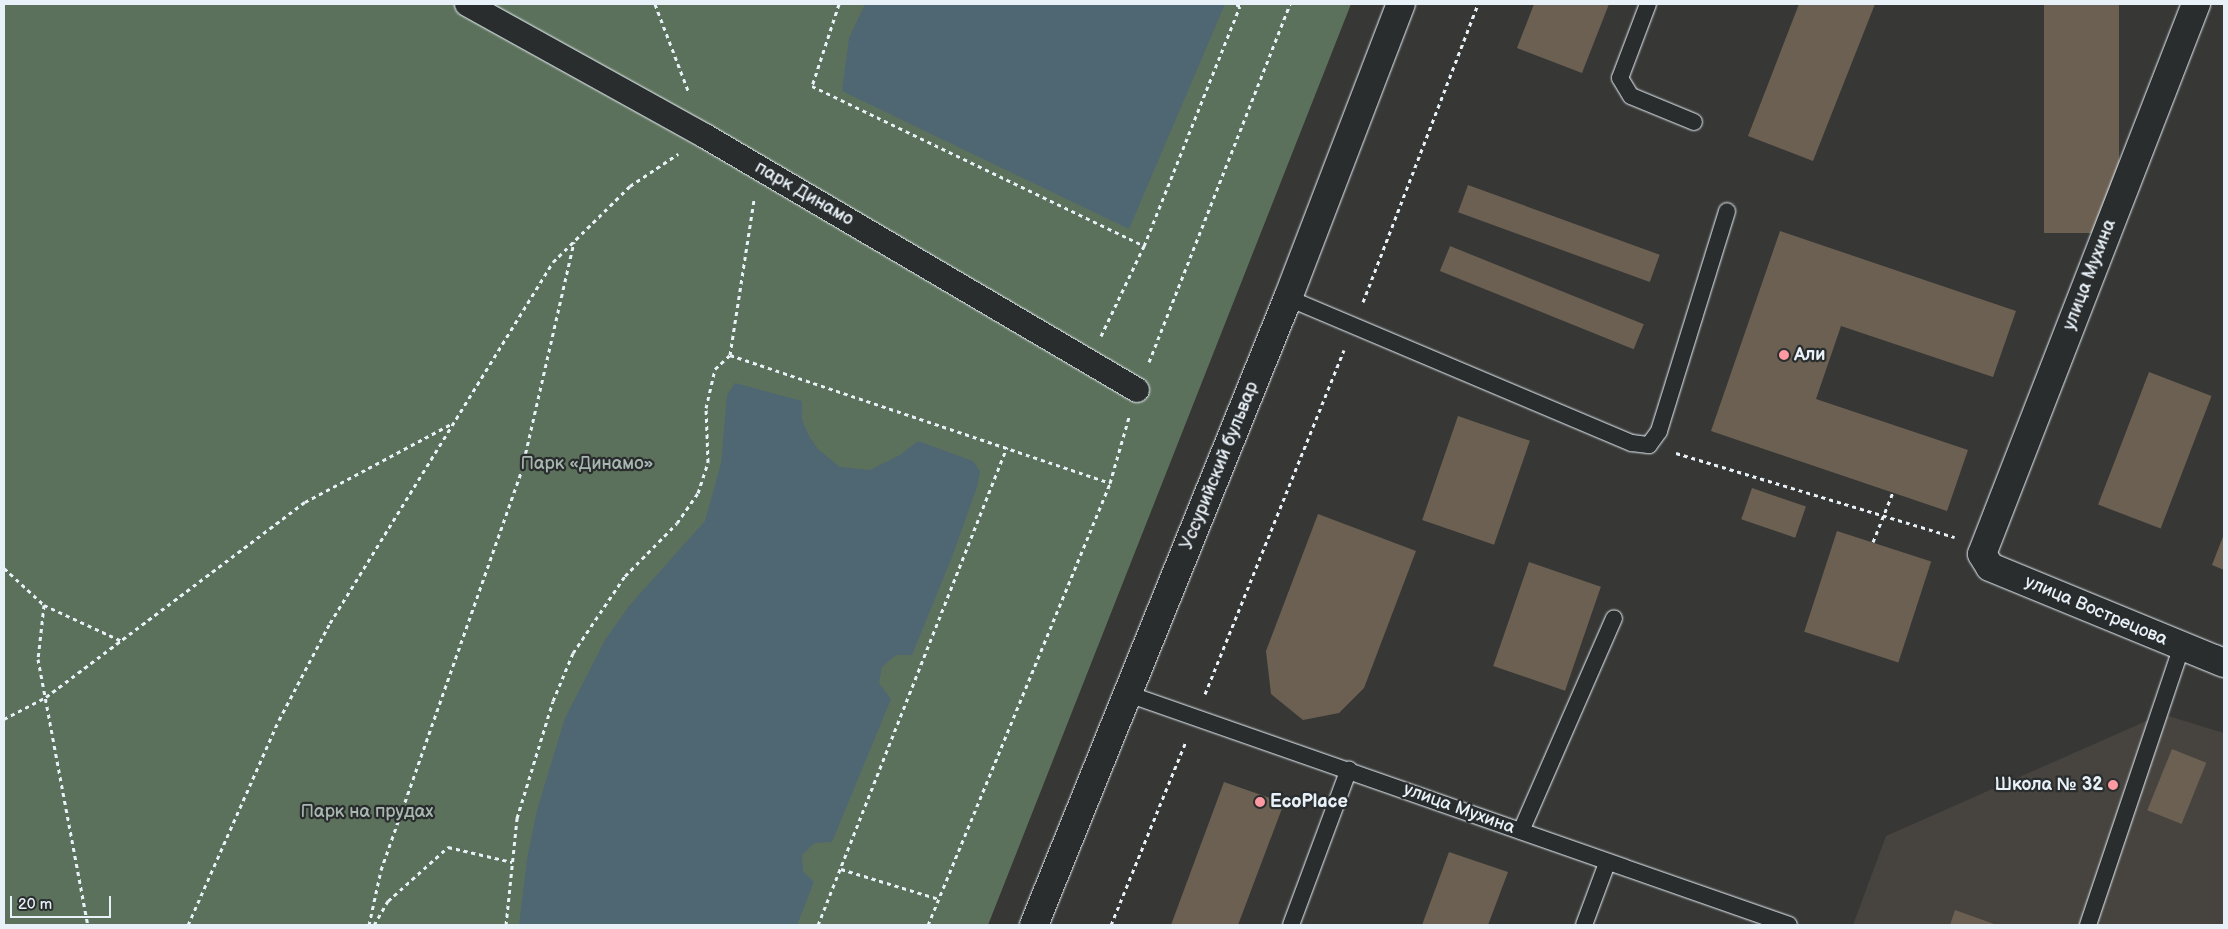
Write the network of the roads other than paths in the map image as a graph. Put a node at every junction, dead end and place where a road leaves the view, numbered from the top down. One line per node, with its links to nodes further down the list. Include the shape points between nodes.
1 (467, 4): 8 (street, парк Динамо, via 705,136)
2 (1401, 4): 7 (street, Уссурийский бульвар)
3 (1648, 4): 5 (lane, via 1620,78 1631,96)
4 (2196, 4): 9 (street, улица Мухина)
5 (1694, 122)
6 (1727, 211): 7 (lane, via 1659,431 1649,444 1632,444)
7 (1288, 298): 13 (street, Уссурийский бульвар)
8 (1137, 390)
9 (1984, 546): 11 (street, улица Вострецова, via 1982,554 1990,567)
10 (1614, 618): 15 (lane)
11 (2182, 646): 12 (street, улица Вострецова); 21 (lane)
12 (2224, 663)
13 (1128, 694): 14 (lane, улица Мухина); 17 (street, Уссурийский бульвар)
14 (1349, 769): 15 (lane, улица Мухина); 18 (lane)
15 (1521, 831): 16 (lane, улица Мухина)
16 (1607, 863): 19 (lane); 20 (lane, улица Мухина)
17 (1034, 925)
18 (1291, 925)
19 (1584, 925)
20 (1788, 925)
21 (2088, 925)

